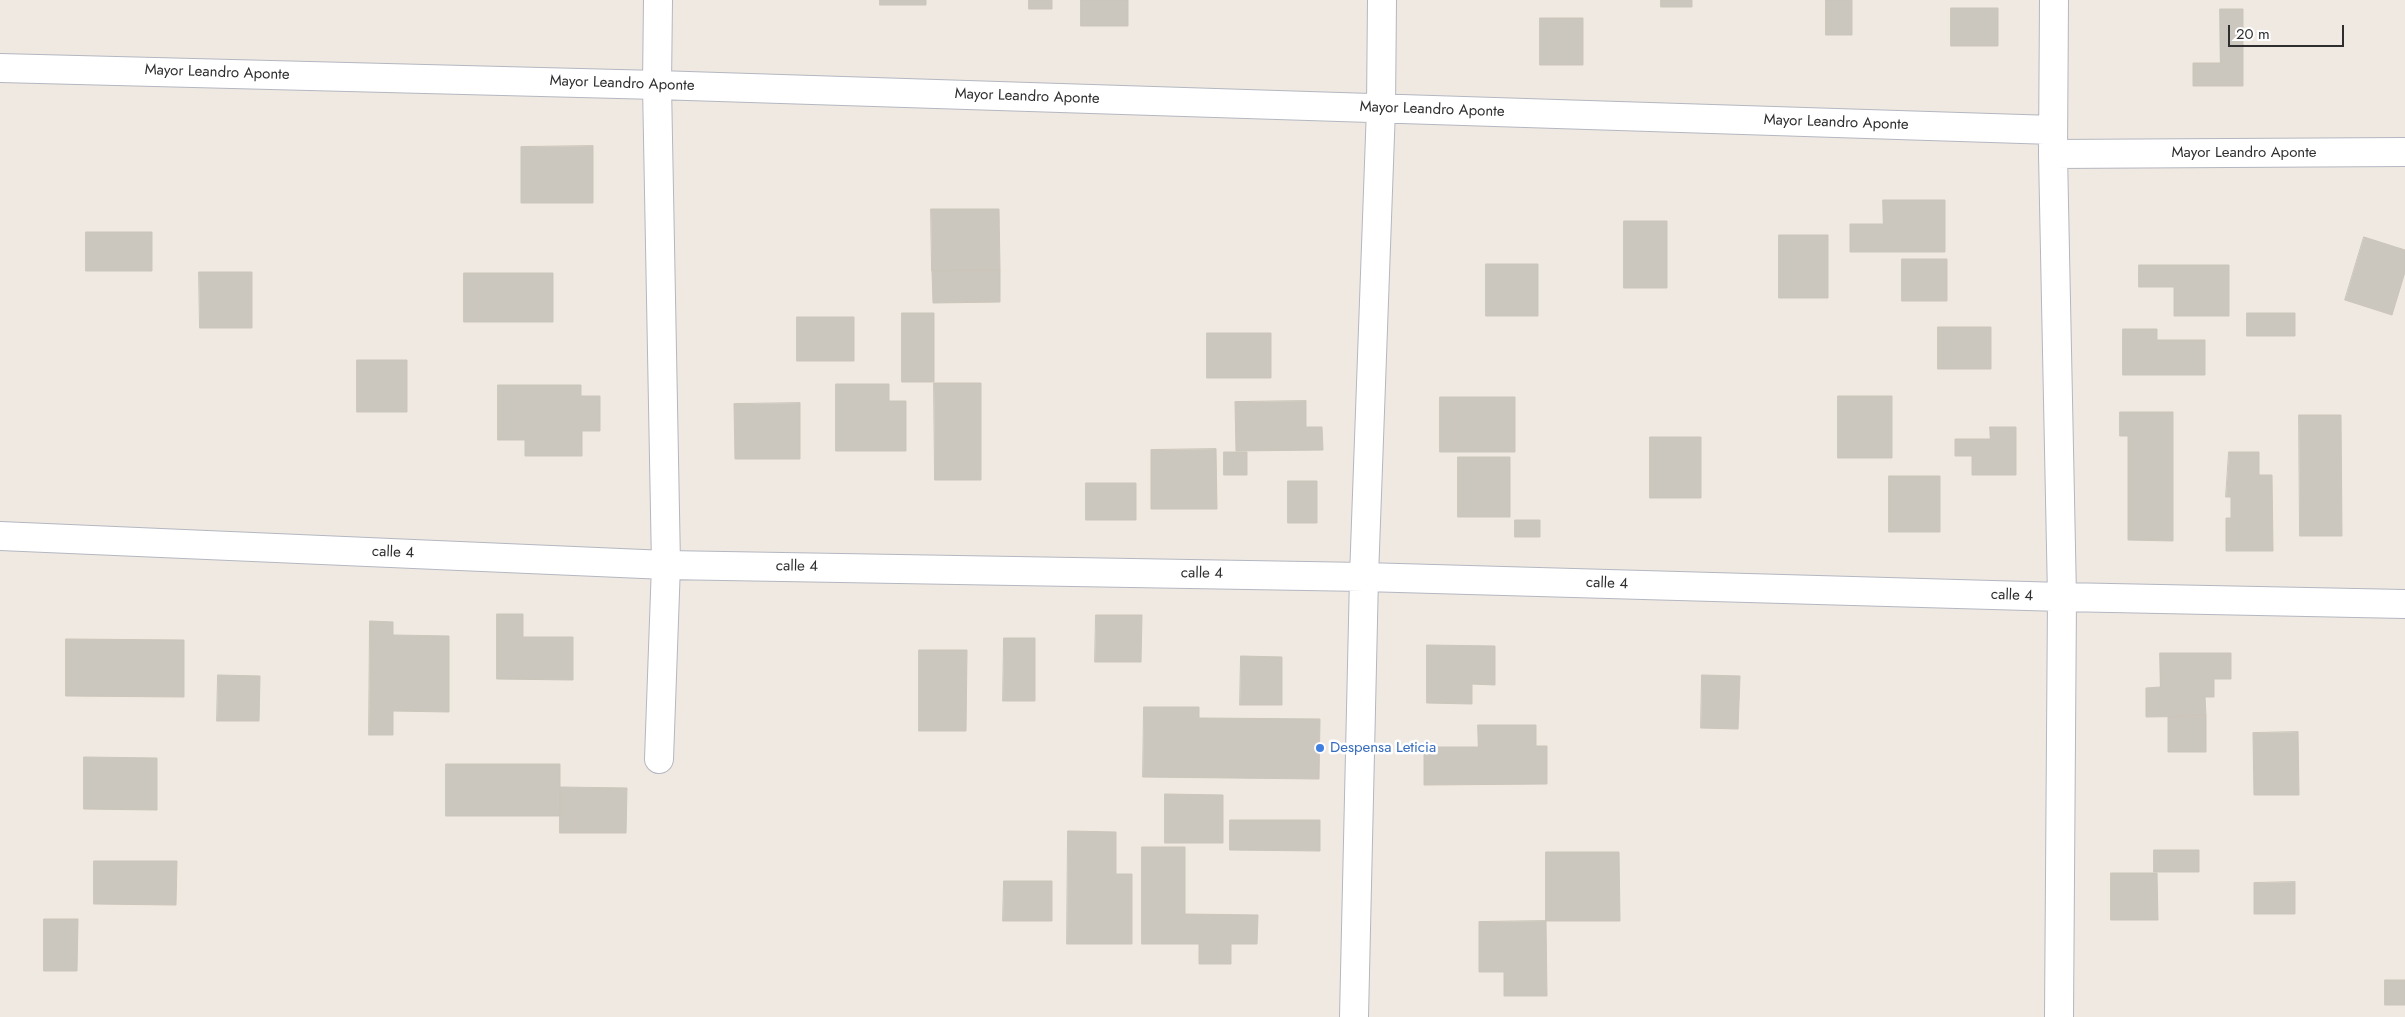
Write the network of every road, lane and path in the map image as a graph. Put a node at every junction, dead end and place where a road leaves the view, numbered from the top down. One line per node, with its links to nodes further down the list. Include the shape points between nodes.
1 (658, 0): 5 (street)
2 (1382, 0): 6 (street)
3 (2054, 0): 7 (street)
4 (0, 68): 5 (street, Mayor Leandro Aponte)
5 (657, 85): 6 (street, Mayor Leandro Aponte); 10 (street)
6 (1381, 108): 7 (street, Mayor Leandro Aponte); 11 (street)
7 (2053, 142): 8 (street, Mayor Leandro Aponte); 12 (street)
8 (2405, 152)
9 (0, 536): 10 (street, calle 4)
10 (666, 564): 11 (street, calle 4); 14 (street)
11 (1364, 577): 12 (street, calle 4); 15 (street)
12 (2062, 597): 13 (street, calle 4); 16 (street)
13 (2405, 604)
14 (658, 759)
15 (1354, 1017)
16 (2059, 1017)

